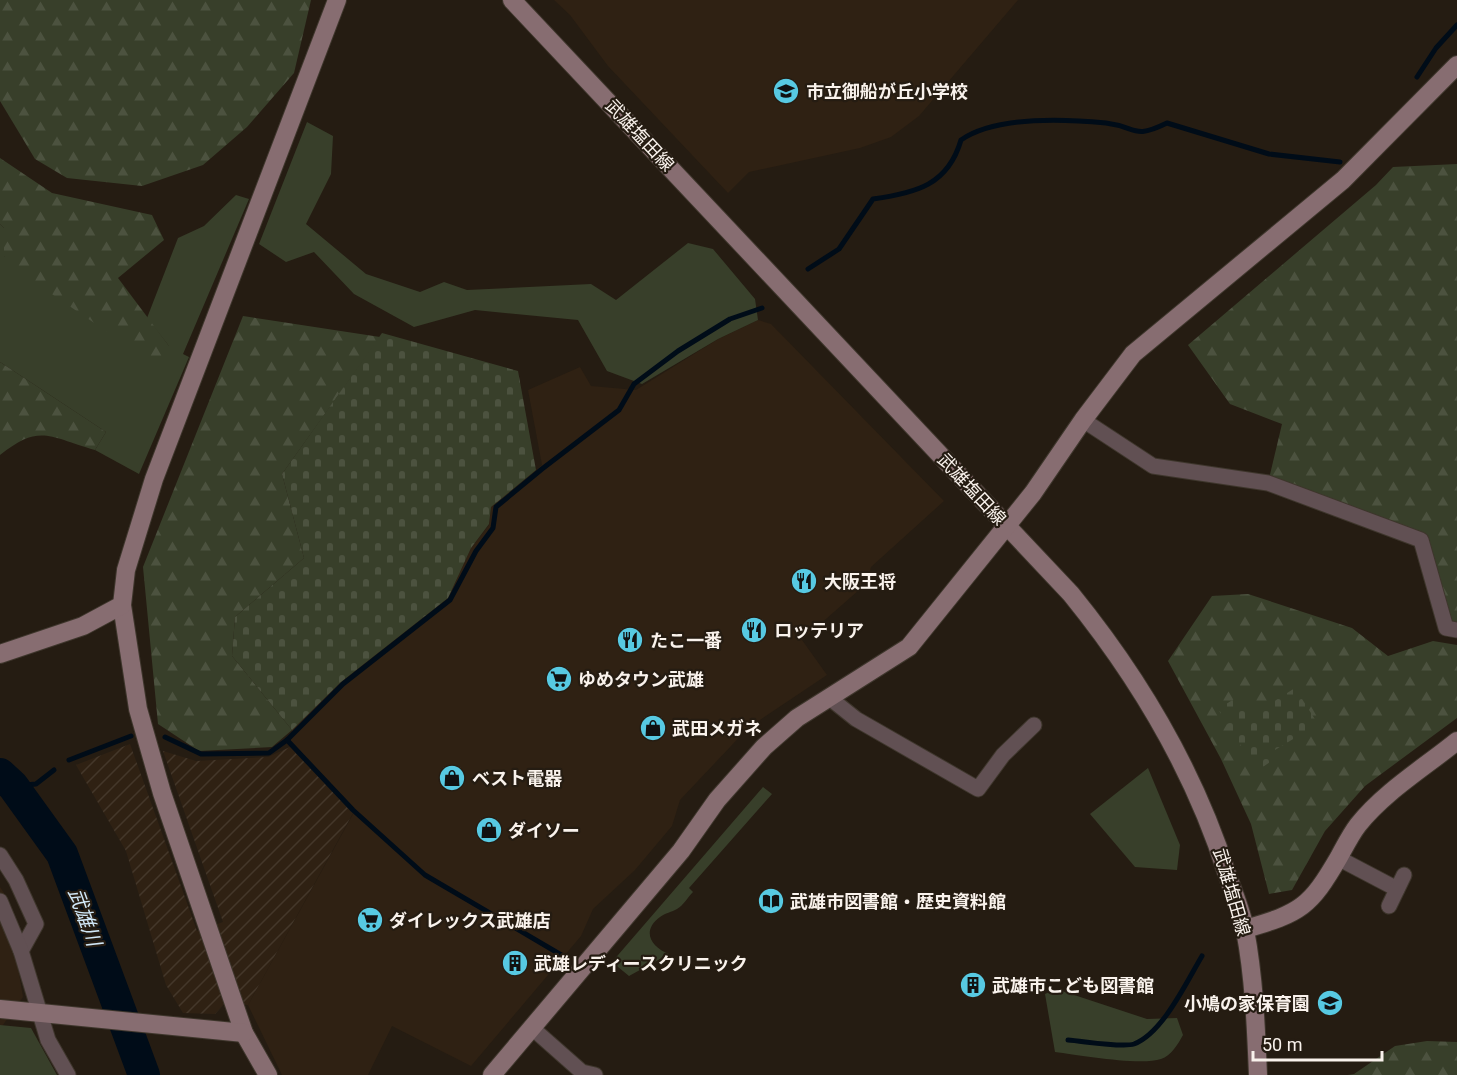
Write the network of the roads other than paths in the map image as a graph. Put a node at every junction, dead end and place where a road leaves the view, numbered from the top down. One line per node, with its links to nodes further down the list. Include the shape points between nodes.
1 (337, 0): 6 (street, via 154,479 126,570)
2 (512, 0): 5 (street, 武雄塩田線)
3 (1454, 74): 4 (street, via 1343,180 1133,354)
4 (1083, 420): 5 (street); 7 (street, via 1152,466 1268,483 1421,540 1446,628)
5 (1006, 526): 9 (street, via 909,647); 16 (street, 武雄塩田線, via 1087,615 1130,672 1170,738 1210,821)
6 (122, 605): 8 (street, via 83,626); 21 (street, via 138,709 162,793)
7 (1457, 630)
8 (0, 654)
9 (831, 699): 10 (street, via 856,719 978,789 1003,755); 20 (street, via 797,718 764,747)
10 (1034, 725)
11 (1457, 741): 13 (street, via 1372,811 1358,825)
12 (0, 855): 17 (street, via 36,924)
13 (1338, 858): 15 (street, via 1401,882); 16 (street, via 1321,889 1306,905 1289,916)
14 (0, 901): 17 (street)
15 (1389, 906)
16 (1245, 929): 26 (street, 武雄塩田線)
17 (21, 951): 19 (street)
18 (0, 1009): 19 (street)
19 (47, 1014): 21 (street); 22 (street, via 48,1040)
20 (531, 1027): 24 (street); 25 (street, via 582,1072)
21 (244, 1033): 23 (street)
22 (68, 1075)
23 (268, 1075)
24 (492, 1075)
25 (596, 1075)
26 (1258, 1075)

